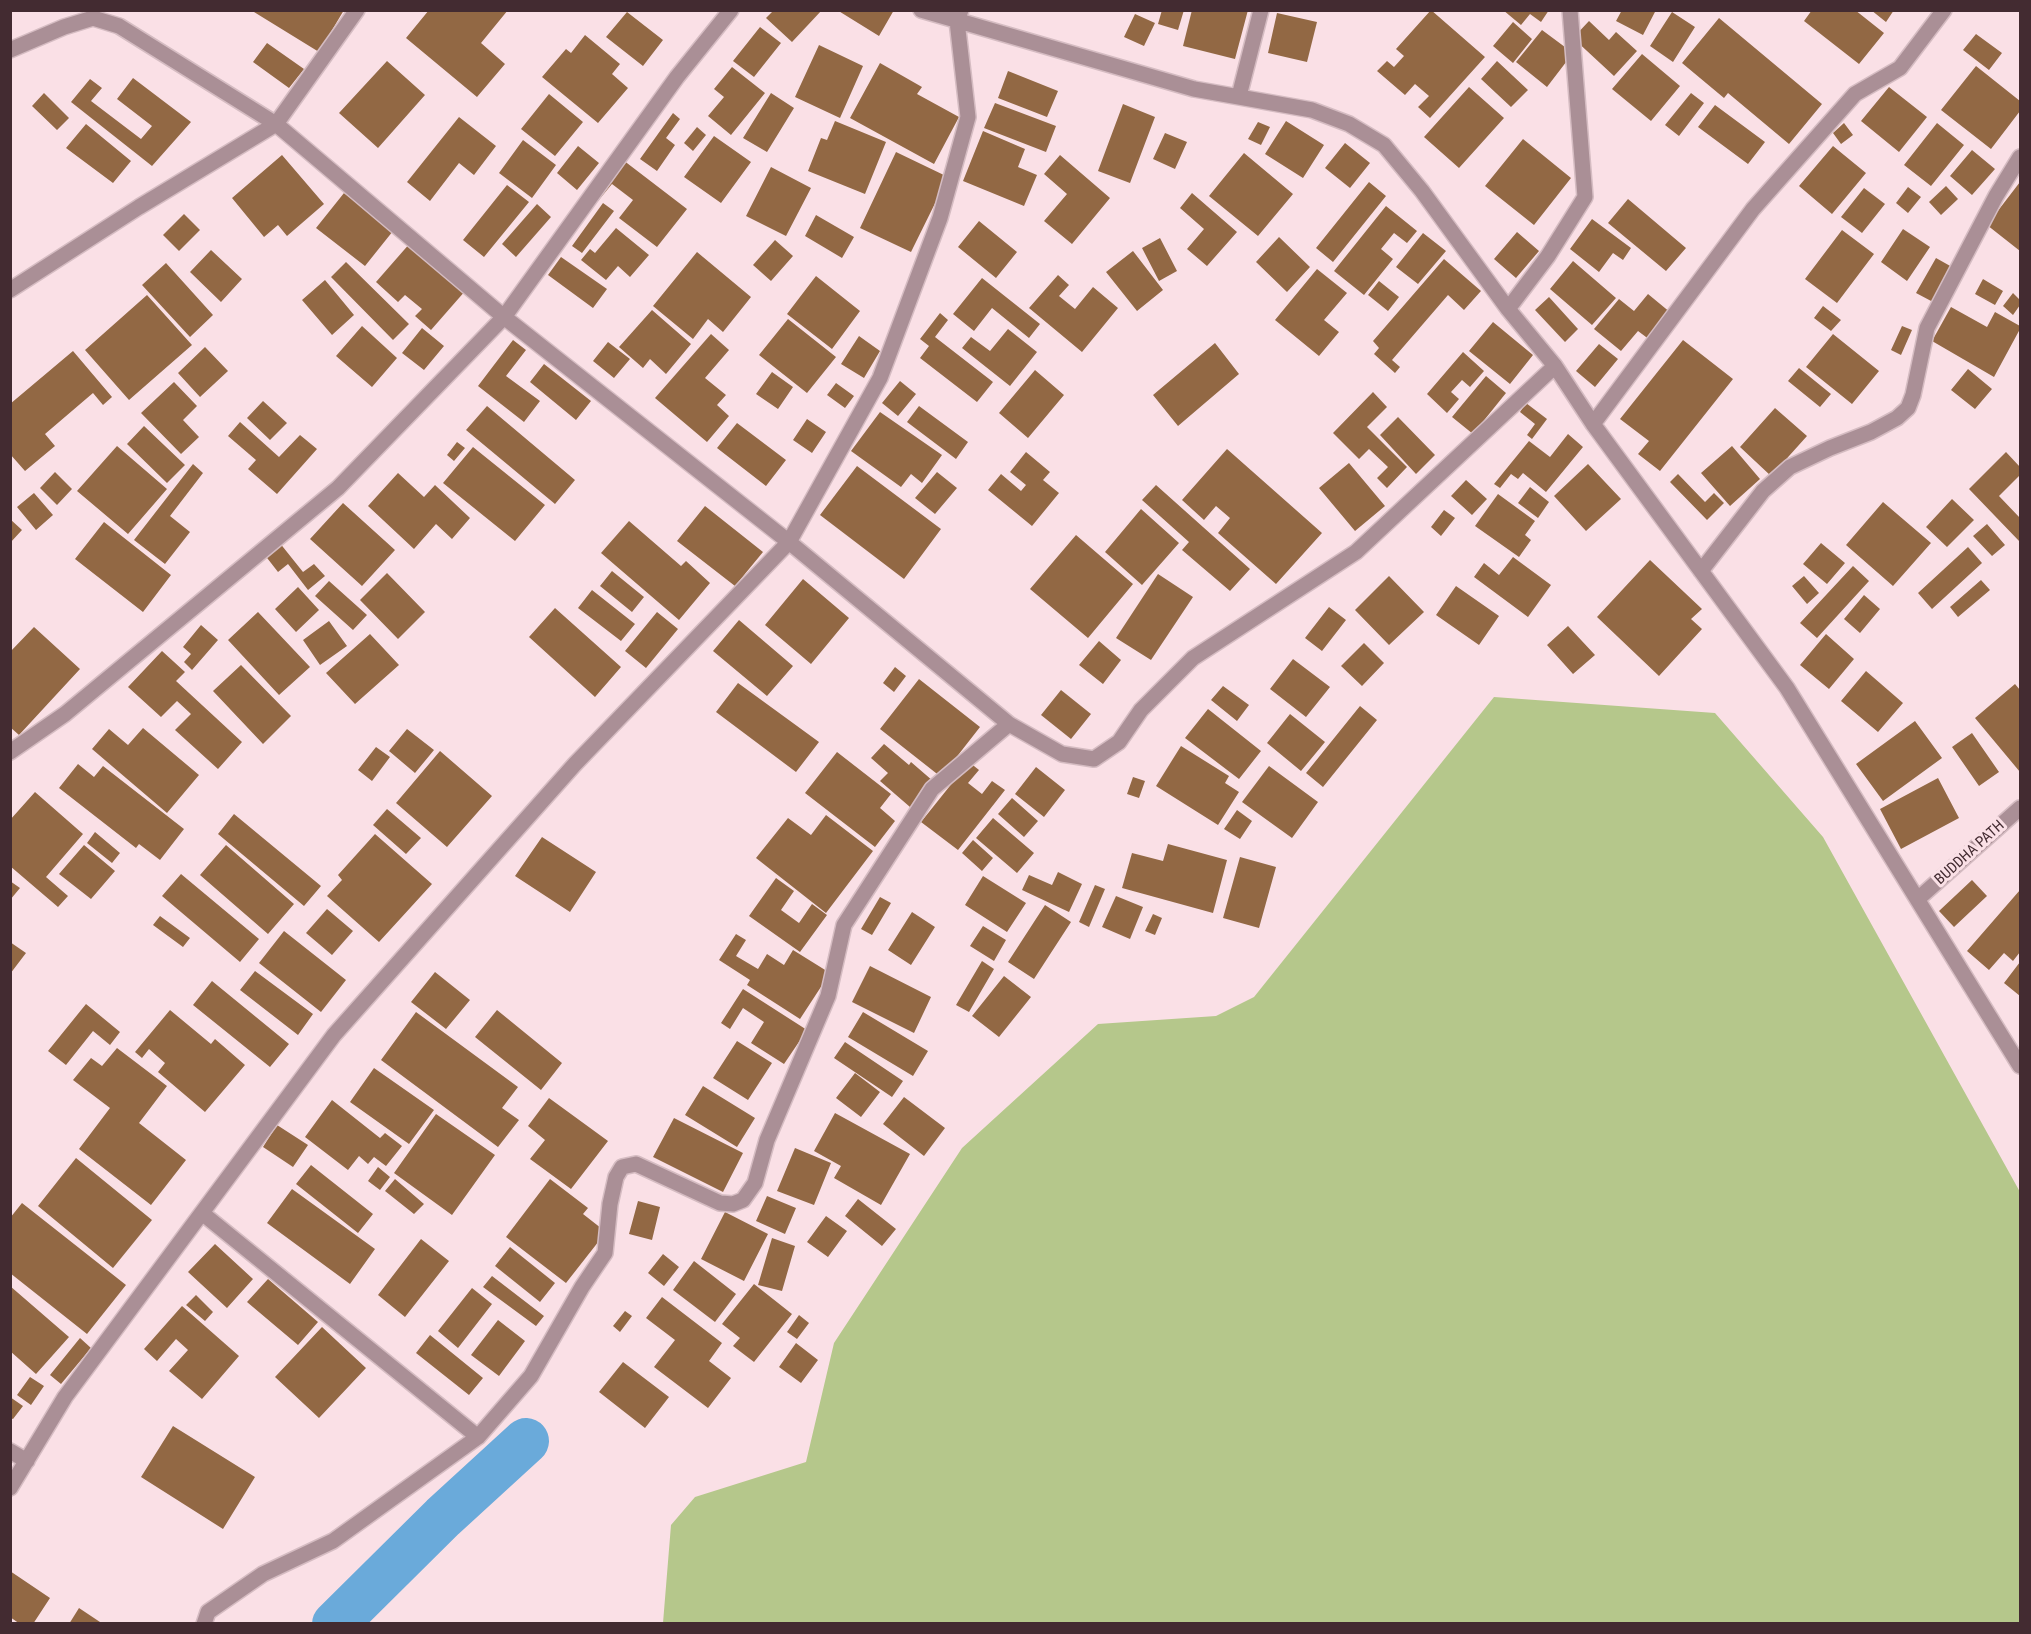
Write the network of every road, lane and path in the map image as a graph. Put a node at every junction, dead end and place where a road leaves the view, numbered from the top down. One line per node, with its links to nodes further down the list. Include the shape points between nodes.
1 (357, 10): 10 (street)
2 (731, 10): 14 (street, via 677,76)
3 (921, 10): 7 (street)
4 (1261, 10): 9 (street)
5 (1570, 10): 13 (street, via 1585,197)
6 (1944, 10): 16 (street, via 1900,68 1854,94 1753,209)
7 (959, 16): 9 (street, via 1145,76); 17 (street, via 968,117 940,218 880,378)
8 (10, 50): 10 (street, via 93,18 119,26)
9 (1239, 96): 13 (street, via 1312,110 1349,124 1384,145 1422,190)
10 (276, 124): 12 (street); 14 (street)
11 (2020, 157): 18 (street, via 1927,328 1908,408 1871,432 1790,467 1763,491)
12 (10, 290)
13 (1508, 309): 15 (street)
14 (504, 317): 17 (street); 20 (street, via 338,488 65,714)
15 (1555, 366): 16 (street); 19 (street, via 1356,552 1193,658 1141,710 1119,742 1094,759 1062,754)
16 (1593, 424): 18 (street)
17 (789, 542): 19 (street); 24 (street, via 575,764 334,1035)
18 (1701, 572): 22 (street, via 1787,688)
19 (1009, 724): 25 (street, via 932,789 844,926 828,996 767,1140 754,1183 743,1200 720,1203 636,1164 622,1167 610,1204 605,1252 531,1376)
20 (10, 752)
21 (2020, 808): 22 (street, BUDDHA PATH)
22 (1919, 898): 23 (street)
23 (2020, 1066)
24 (202, 1214): 25 (street); 27 (street, via 65,1397)
25 (478, 1437): 29 (street, via 333,1541 263,1574 208,1612)
26 (10, 1451): 27 (street)
27 (27, 1461): 28 (street)
28 (10, 1488)
29 (204, 1623)

